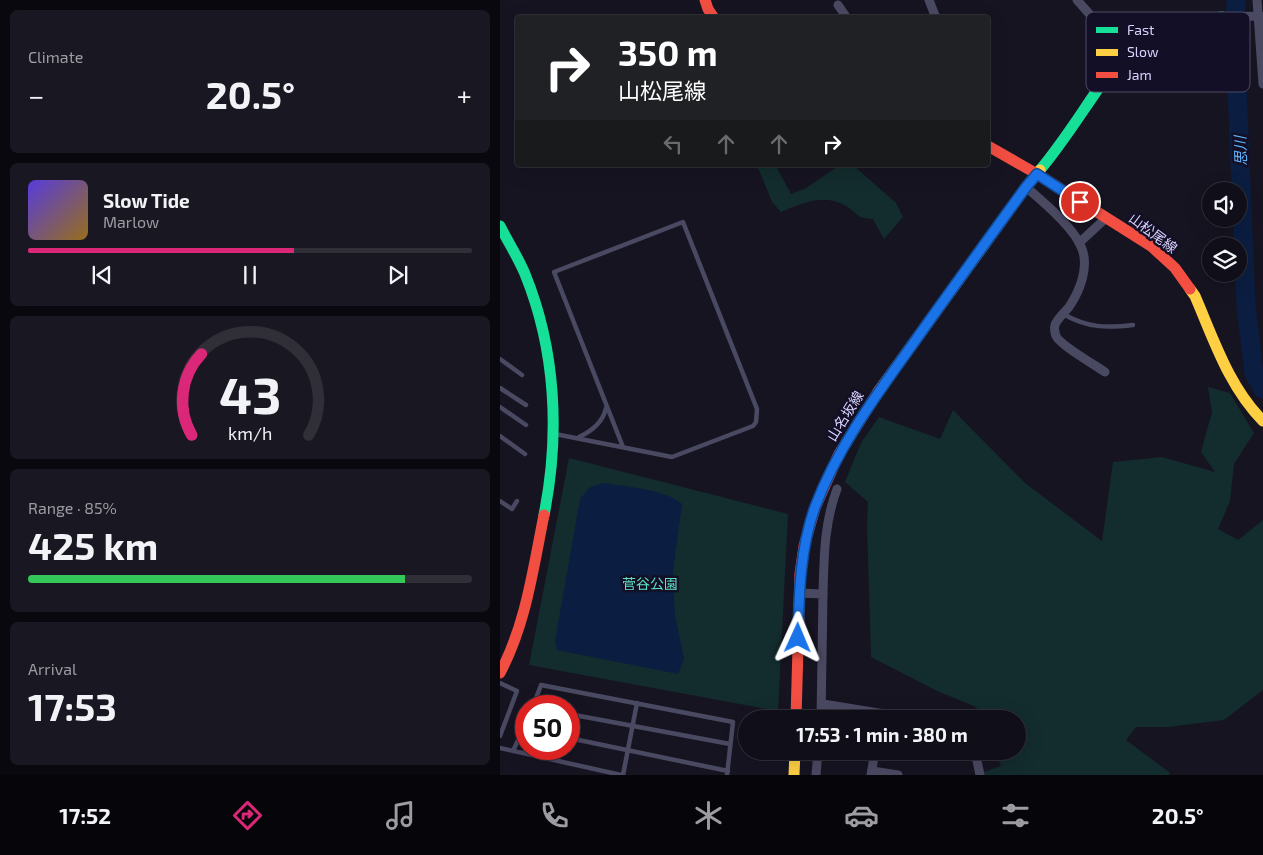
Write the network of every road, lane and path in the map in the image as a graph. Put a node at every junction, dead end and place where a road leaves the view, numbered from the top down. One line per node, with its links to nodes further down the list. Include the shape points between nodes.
1 (705, 0): 7 (main road)
2 (929, 0): 9 (street)
3 (1078, 0): 6 (street)
4 (838, 5): 8 (street)
5 (1257, 10): 10 (street)
6 (1088, 12)
7 (712, 15)
8 (844, 15)
9 (935, 15)
10 (1263, 84)
11 (1097, 92): 13 (main road, 山名坂線)
12 (990, 147): 13 (main road, 山松尾線)
13 (1037, 174): 14 (main road, 山名坂線); 15 (main road, 山松尾線)
14 (1026, 187): 17 (street, via 1053,210); 37 (main road, 山名坂線, via 877,394 839,454 813,515 804,546)
15 (1106, 218): 17 (street); 27 (main road, 山松尾線, via 1150,246 1175,268 1195,296 1233,383)
16 (500, 226): 29 (main road, via 524,273 542,326 554,411)
17 (1079, 243): 18 (street, via 1085,259 1083,276 1078,291)
18 (1063, 314): 19 (lane, via 1097,327); 21 (street, via 1055,324 1055,335 1060,343)
19 (1133, 325)
20 (500, 359): 22 (lane)
21 (1105, 372)
22 (522, 374)
23 (500, 388): 24 (lane)
24 (526, 406)
25 (607, 406): 31 (lane, via 599,424); 32 (lane); 32 (lane, via 554,272 683,222 757,409 756,422 672,457)
26 (500, 407): 28 (lane)
27 (1263, 421)
28 (526, 425)
29 (554, 434): 31 (lane); 39 (main road, via 545,510 524,617)
30 (500, 436): 33 (lane)
31 (578, 438): 32 (lane)
32 (622, 447)
33 (524, 454)
34 (837, 489): 38 (street, via 830,507 825,538)
35 (500, 501): 36 (lane, via 512,509)
36 (517, 501)
37 (799, 593): 38 (street); 44 (main road, 山名坂線)
38 (823, 594): 43 (street)
39 (500, 674)
40 (500, 683): 49 (lane, via 517,692)
41 (538, 695): 42 (lane, via 542,685)
42 (637, 703): 48 (lane); 51 (lane, via 733,722)
43 (822, 704): 45 (street); 46 (street)
44 (796, 710)
45 (822, 710)
46 (852, 710)
47 (580, 716): 48 (lane)
48 (632, 726): 51 (lane); 55 (lane)
49 (500, 736)
50 (580, 740): 55 (lane)
51 (730, 744): 60 (lane)
52 (515, 747): 54 (lane)
53 (500, 748): 54 (lane)
54 (513, 751): 62 (lane)
55 (627, 751): 60 (lane); 62 (lane)
56 (795, 760): 63 (main road)
57 (817, 760): 64 (street)
58 (873, 760): 61 (street)
59 (977, 760): 66 (street)
60 (728, 773)
61 (871, 773): 65 (street)
62 (622, 775)
63 (794, 775)
64 (816, 775)
65 (898, 775)
66 (980, 775)

